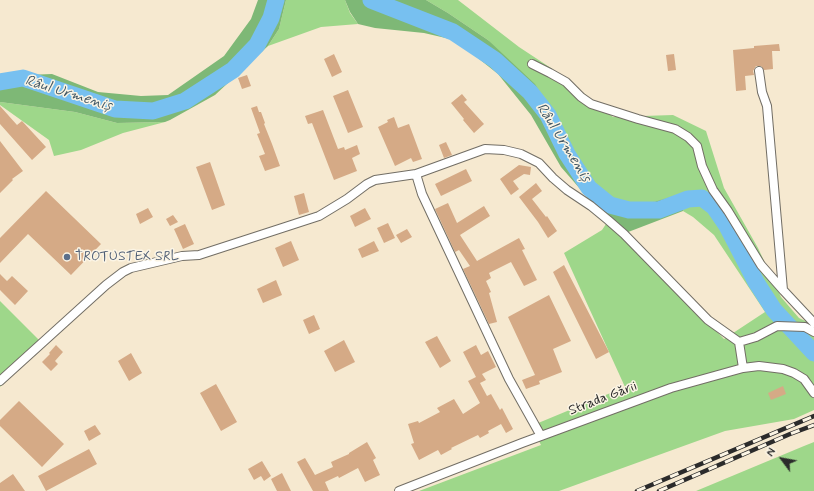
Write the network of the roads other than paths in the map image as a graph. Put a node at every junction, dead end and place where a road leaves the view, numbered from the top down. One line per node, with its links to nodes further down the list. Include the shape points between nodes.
1 (532, 64): 4 (street, via 566,82 591,104 675,129 688,137 697,146 702,166 714,190 761,265)
2 (759, 71): 4 (street, via 767,106)
3 (416, 174): 7 (street, via 485,149 521,154 539,163 567,190 624,234 708,320); 9 (street, via 375,180 319,216 199,255 182,256 131,268 106,286); 11 (street, via 422,194 505,372)
4 (783, 290): 5 (street)
5 (814, 323)
6 (814, 332): 7 (street, via 806,327 777,326)
7 (739, 342): 8 (street)
8 (743, 368): 10 (street, Strada Gării, via 753,366 783,369 804,380); 11 (street, Strada Gării, via 671,388)
9 (0, 380)
10 (814, 392)
11 (541, 436): 12 (street, Strada Gării)
12 (399, 491)

